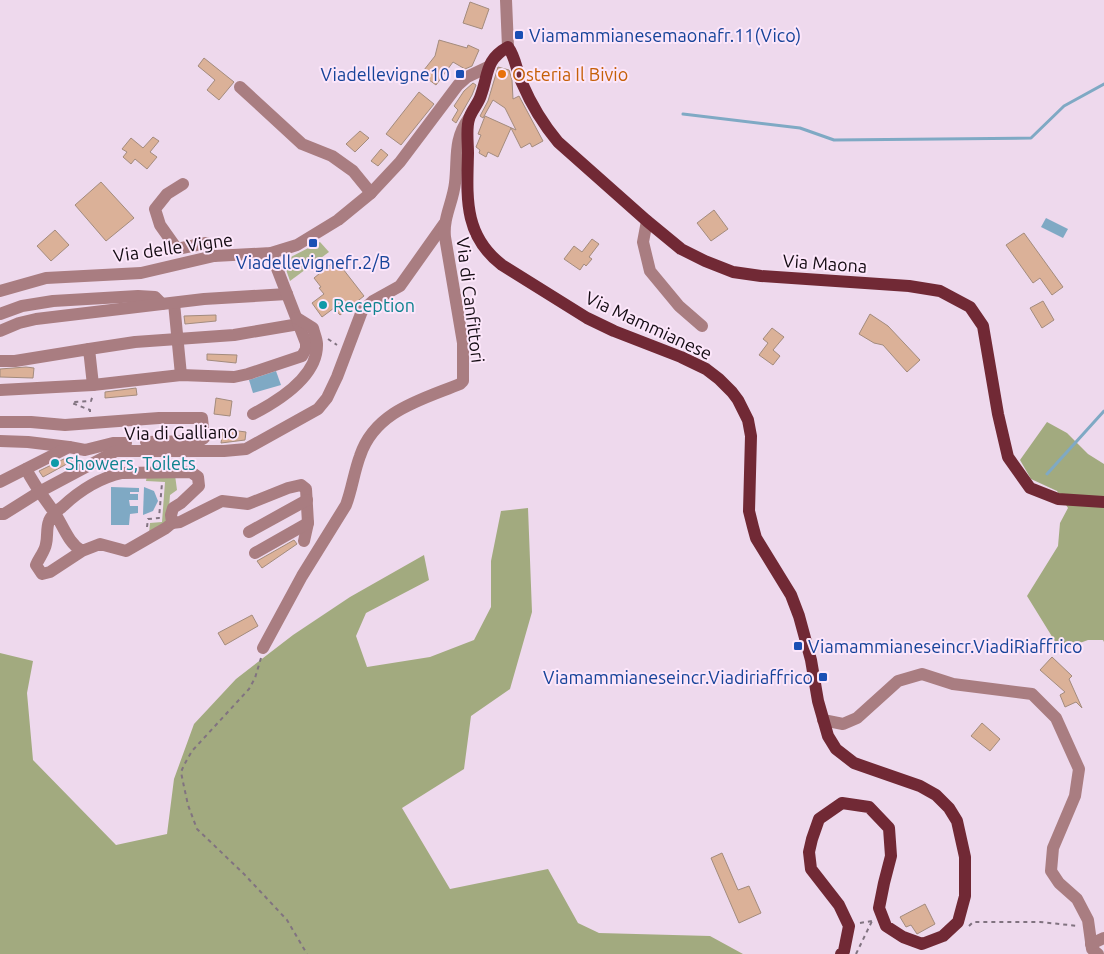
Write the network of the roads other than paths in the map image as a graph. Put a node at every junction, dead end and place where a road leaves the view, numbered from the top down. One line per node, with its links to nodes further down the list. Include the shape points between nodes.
1 (506, 0): 2 (street)
2 (508, 47): 3 (main road, via 495,55); 8 (main road, Via Maona, via 530,100 552,135)
3 (488, 67): 5 (main road, Via Mammianese, via 482,94); 7 (street, Via delle Vigne, via 462,80 400,162)
4 (240, 87): 7 (street, via 302,144 332,156 353,171)
5 (469, 118): 9 (street, Via di Canfittori, via 457,146 455,183); 45 (main road, Via Mammianese, via 467,193 471,220 475,234 493,258 588,318 706,369 732,392 741,406 751,436 749,511 753,527 799,616 812,660)
6 (184, 184): 11 (street, via 167,194 155,209 160,225 177,249 206,244)
7 (371, 193): 10 (street, Via delle Vigne, via 306,241)
8 (647, 221): 17 (street, via 643,242 650,271 679,306); 35 (main road, Via Maona, via 680,249 733,272 909,286 940,291 970,307 982,326 1008,457 1030,488 1058,499)
9 (444, 224): 33 (street, Via di Galliano, via 400,286 362,311 337,377 318,410 246,449 116,451); 44 (street, Via di Canfittori, via 462,343 463,381 392,414 375,429 360,456 346,505)
10 (271, 253): 11 (street, Via delle Vigne); 13 (street)
11 (214, 256): 12 (street, Via delle Vigne, via 141,273 57,277)
12 (0, 291)
13 (287, 294): 14 (street); 16 (street)
14 (168, 303): 15 (street, via 155,297 138,296 53,301 22,306); 18 (street, via 36,319 19,322); 19 (street)
15 (0, 314)
16 (298, 321): 19 (street, via 234,335); 22 (street, via 306,346 300,357 240,376); 27 (street, via 313,328 317,344 312,367 277,402)
17 (702, 326)
18 (0, 331)
19 (178, 339): 20 (street); 22 (street)
20 (89, 349): 21 (street); 24 (street)
21 (0, 361)
22 (181, 375): 24 (street)
23 (0, 384): 25 (street)
24 (93, 385): 25 (street)
25 (13, 388): 26 (street)
26 (0, 390)
27 (253, 414)
28 (0, 422): 30 (street, via 65,425 202,418 204,438 199,441 112,443 85,450)
29 (0, 441): 30 (street)
30 (69, 448): 31 (street)
31 (26, 469): 32 (street); 33 (street)
32 (0, 482)
33 (39, 492): 36 (street); 37 (street, Via di Galliano)
34 (307, 500): 38 (street, via 306,489 301,485 248,504 222,501); 39 (street); 40 (street)
35 (1104, 502)
36 (55, 513): 38 (street, via 78,491 111,475 194,472 199,486 173,508); 42 (street, via 74,546); 42 (street, via 46,529 47,542 36,564 38,570 42,574 50,572)
37 (0, 514)
38 (172, 523): 42 (street, via 126,551 100,544)
39 (308, 523): 41 (street); 43 (street)
40 (249, 532)
41 (304, 541)
42 (82, 550)
43 (255, 553)
44 (263, 648)
45 (823, 720): 47 (street, via 843,724 856,718 898,681 922,674 953,684 1032,694 1056,718 1079,769 1075,796 1053,848 1051,871 1077,899 1088,920); 48 (main road, Via Mammianese, via 836,749 854,763 920,786 936,795 957,821 965,857 966,896 958,922 943,936 922,944 886,926 879,908 891,856 889,828 869,808 842,803 819,819 809,852 811,868 839,905 849,926)
46 (1104, 938): 47 (street)
47 (1094, 949)
48 (841, 954)

